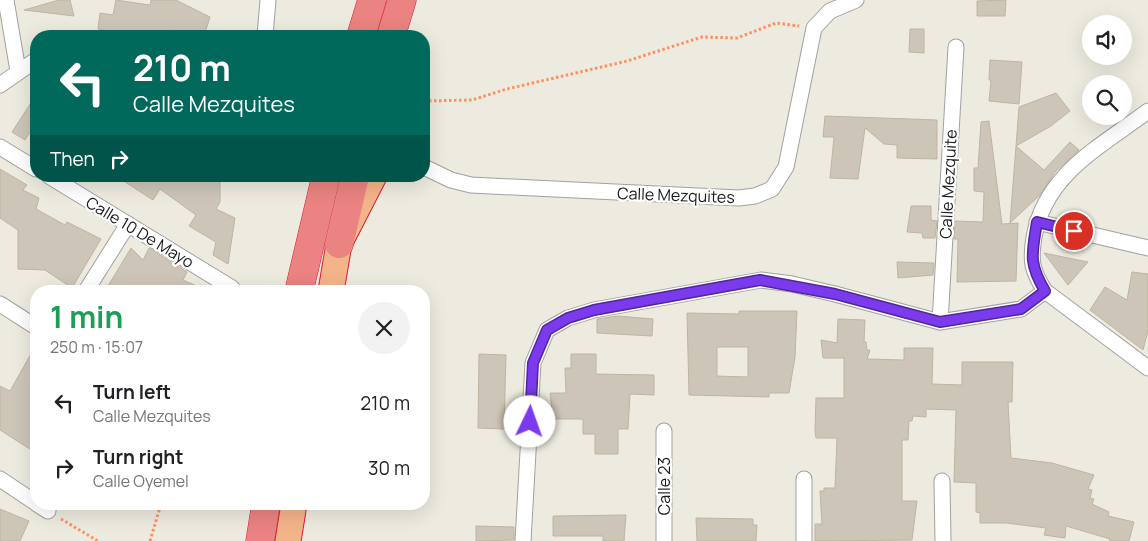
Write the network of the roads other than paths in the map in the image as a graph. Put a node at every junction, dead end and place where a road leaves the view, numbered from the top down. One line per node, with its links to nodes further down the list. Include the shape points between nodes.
1 (6, 0): 11 (street)
2 (268, 0): 6 (street)
3 (372, 0): 7 (highway)
4 (402, 0): 8 (highway)
5 (856, 0): 16 (street, Calle Mezquites, via 830,11 814,28 786,167 772,189 755,196 739,198 471,185)
6 (265, 30)
7 (363, 30)
8 (393, 30)
9 (956, 47): 31 (street, Calle Mezquite)
10 (30, 64): 11 (street)
11 (18, 71): 12 (street)
12 (0, 84)
13 (1148, 112): 21 (street, via 1069,170 1045,200)
14 (0, 147): 15 (street)
15 (30, 165)
16 (430, 170)
17 (59, 182): 22 (street, Calle 10 De Mayo)
18 (325, 182): 27 (highway)
19 (353, 182): 23 (highway)
20 (371, 182): 23 (highway)
21 (1037, 222): 24 (street); 29 (street, via 1031,256 1034,274)
22 (128, 224): 25 (street); 26 (street, Calle 10 De Mayo)
23 (339, 244): 28 (highway)
24 (1148, 248)
25 (90, 285)
26 (227, 285)
27 (300, 285)
28 (332, 285)
29 (1045, 291): 31 (street, via 1021,309); 33 (street)
30 (0, 304): 32 (street)
31 (940, 322): 43 (street, via 835,294 760,280 594,310 568,318 547,330 533,363)
32 (30, 323)
33 (1148, 368)
34 (664, 431): 44 (street, Calle 23)
35 (0, 479): 38 (street)
36 (804, 479): 45 (street)
37 (942, 481): 46 (street)
38 (30, 499)
39 (265, 510): 41 (highway)
40 (293, 510): 42 (highway)
41 (260, 541)
42 (288, 541)
43 (523, 541)
44 (664, 541)
45 (804, 541)
46 (943, 541)

